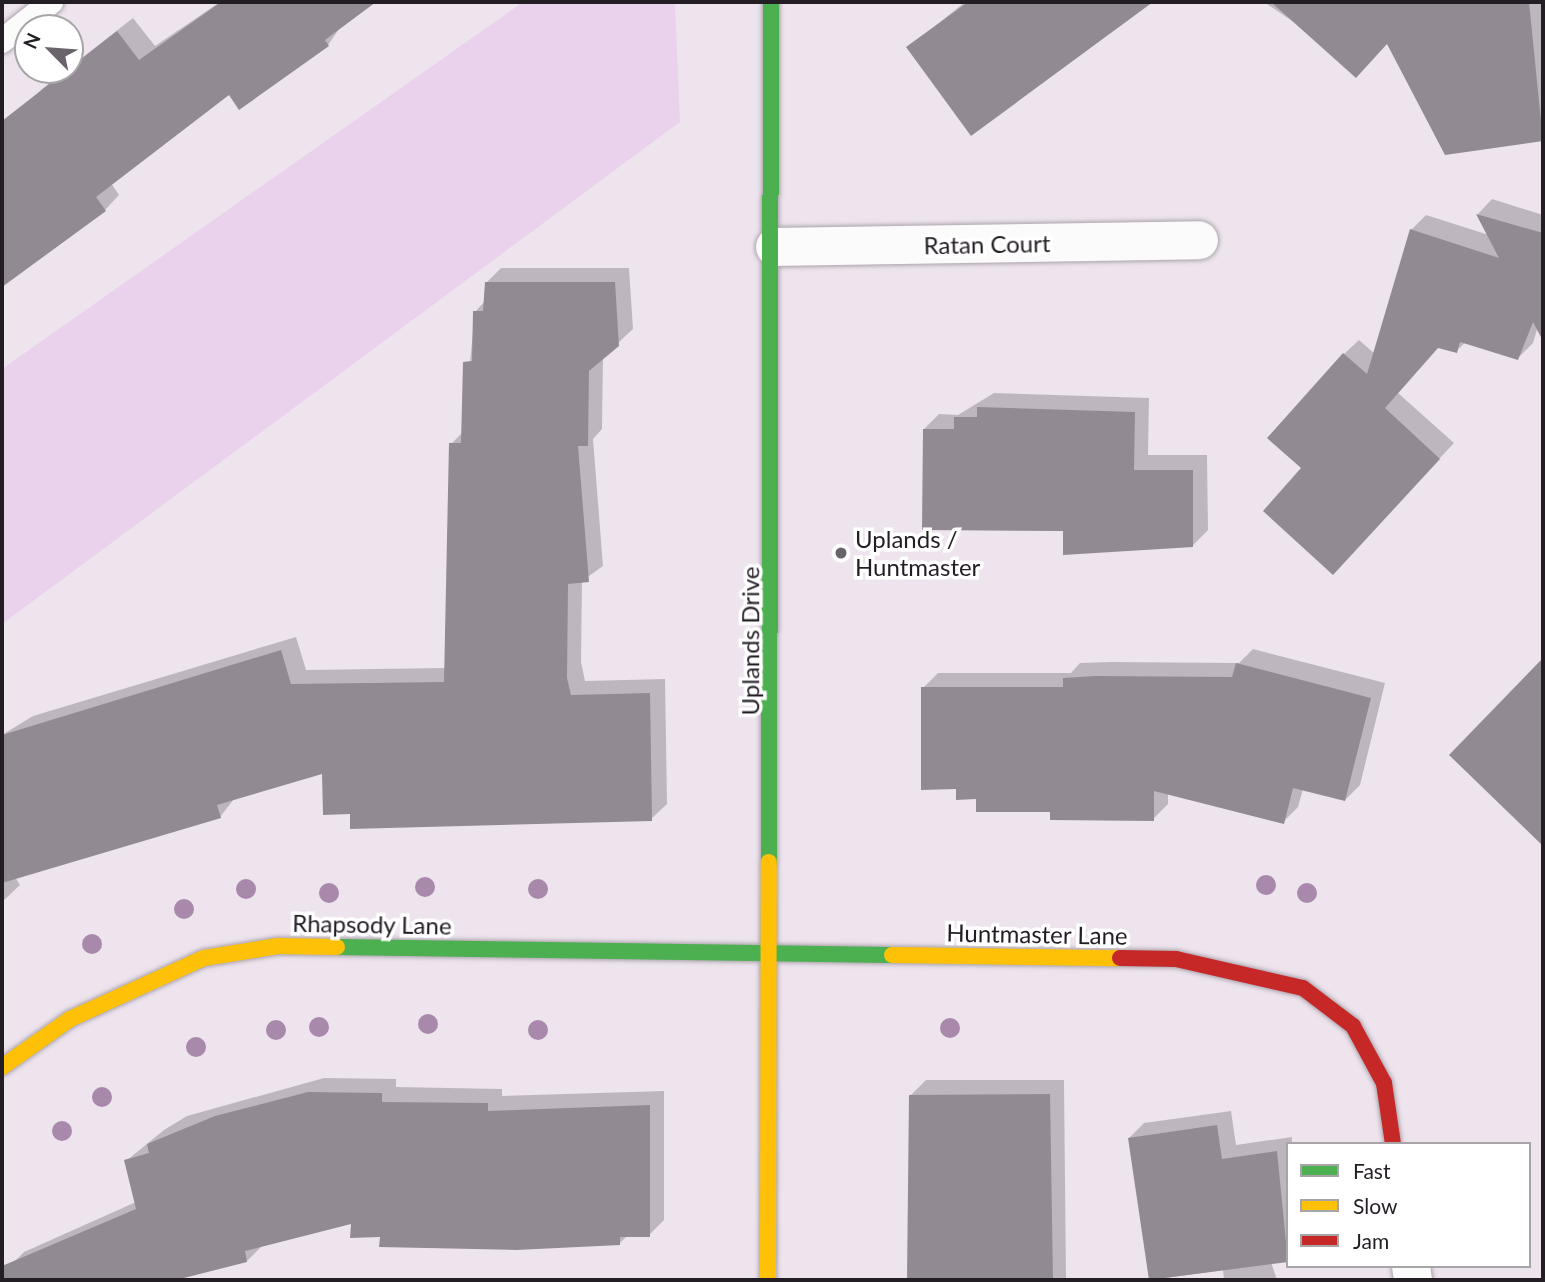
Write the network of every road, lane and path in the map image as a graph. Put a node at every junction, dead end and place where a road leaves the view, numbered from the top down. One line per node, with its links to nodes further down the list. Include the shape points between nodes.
1 (51, 2): 3 (lane)
2 (771, 2): 5 (street, Uplands Drive)
3 (2, 41)
4 (1199, 240): 5 (street, Ratan Court)
5 (775, 247): 6 (street, Uplands Drive)
6 (771, 953): 7 (street, Rhapsody Lane, via 278,946 204,958 70,1019); 8 (street, Huntmaster Lane, via 1175,959 1299,988 1353,1026 1384,1083); 9 (street, Uplands Drive)
7 (2, 1067)
8 (1393, 1142)
9 (768, 1280)

